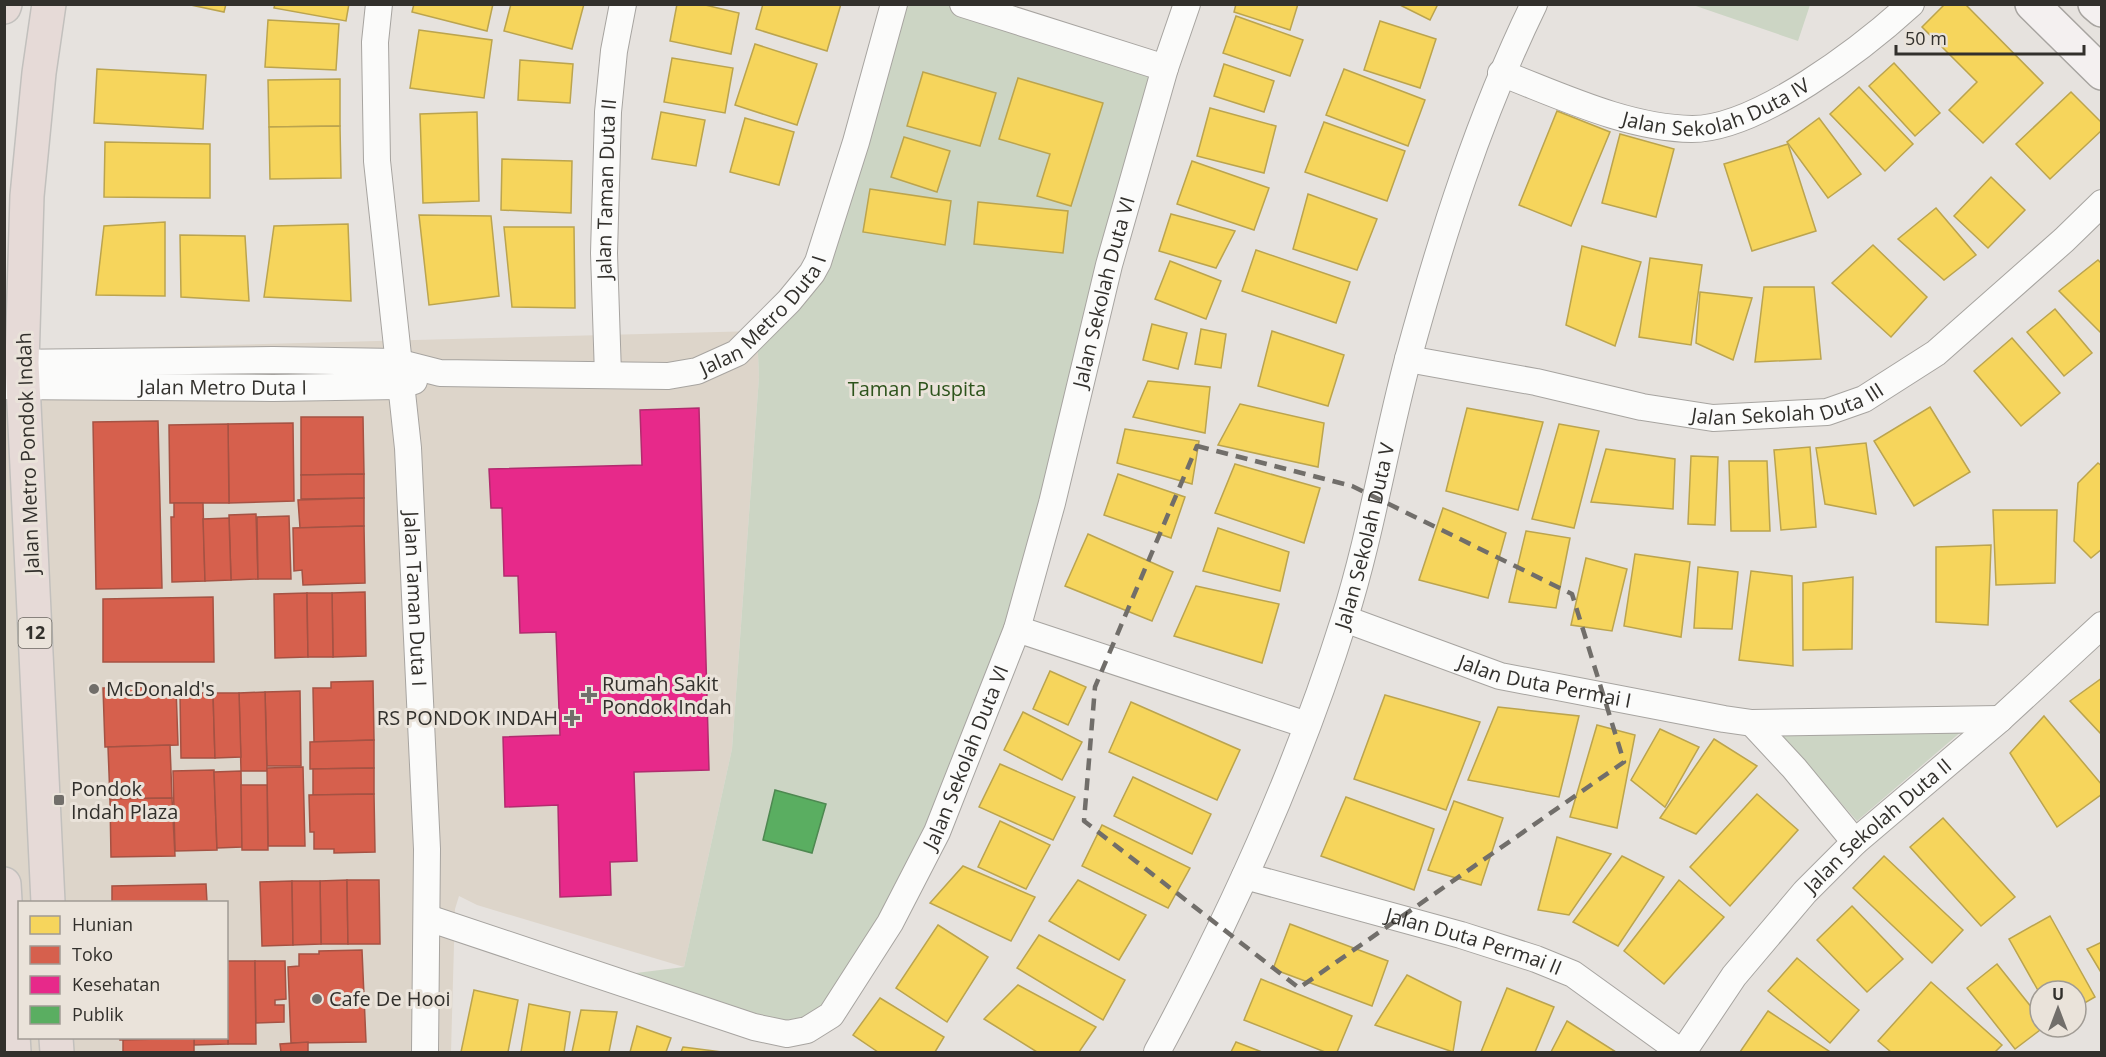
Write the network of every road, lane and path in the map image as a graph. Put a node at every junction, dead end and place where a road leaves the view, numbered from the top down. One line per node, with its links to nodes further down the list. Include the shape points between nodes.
1 (49, 4): 19 (highway, Jalan Metro Pondok Indah / 12, via 27,196)
2 (379, 4): 20 (street, via 375,42 376,161)
3 (623, 4): 21 (street, Jalan Taman Duta II, via 608,112 604,253)
4 (894, 4): 21 (street, Jalan Metro Duta I, via 856,142 812,273 737,353 697,371 668,376)
5 (963, 4): 12 (street)
6 (1187, 4): 12 (street, Jalan Sekolah Duta VI)
7 (1534, 4): 13 (street, Jalan Sekolah Duta V)
8 (1911, 4): 13 (street, Jalan Sekolah Duta IV, via 1883,30 1773,102 1734,121 1694,129 1646,124)
9 (2032, 4): 14 (street)
10 (2096, 4): 11 (street)
11 (2102, 10)
12 (1165, 68): 26 (street, Jalan Sekolah Duta VI, via 1109,265 1052,503)
13 (1501, 72): 16 (street, Jalan Sekolah Duta V)
14 (2102, 73)
15 (2102, 203): 16 (street, Jalan Sekolah Duta III, via 1936,352 1864,399 1827,412 1713,418 1642,408 1536,382)
16 (1408, 359): 24 (street, Jalan Sekolah Duta V)
17 (164, 360): 18 (street, Jalan Metro Duta I); 19 (street, Jalan Metro Duta I); 22 (street)
18 (273, 360): 20 (street, Jalan Metro Duta I); 23 (street)
19 (14, 374): 22 (street, Jalan Metro Duta I); 33 (highway, Jalan Metro Pondok Indah / 12)
20 (398, 374): 21 (street, Jalan Metro Duta I); 23 (street, Jalan Metro Duta I); 34 (street, Jalan Taman Duta I, via 408,448)
21 (608, 375)
22 (163, 387): 23 (street, Jalan Metro Duta I)
23 (273, 388)
24 (1345, 619): 28 (street, Jalan Duta Permai I, via 1500,676); 29 (street, Jalan Sekolah Duta V)
25 (2102, 625): 27 (street, Jalan Sekolah Duta II)
26 (1017, 629): 29 (street); 34 (street, Jalan Sekolah Duta VI, via 937,832 890,923 831,1015 807,1030 787,1034 753,1028)
27 (2000, 718): 28 (street, Jalan Duta Permai I); 30 (street, Jalan Sekolah Duta II)
28 (1752, 723): 30 (street)
29 (1307, 725): 31 (street, Jalan Sekolah Duta V)
30 (1855, 842): 38 (street, Jalan Sekolah Duta II, via 1805,892 1734,976)
31 (1245, 876): 37 (street, Jalan Sekolah Duta V, via 1202,969); 38 (street, Jalan Duta Permai II, via 1536,958 1573,974)
32 (4, 884): 35 (highway)
33 (48, 901)
34 (428, 918): 36 (street, Jalan Taman Duta I)
35 (14, 1053)
36 (425, 1053)
37 (1156, 1053)
38 (1682, 1053)

